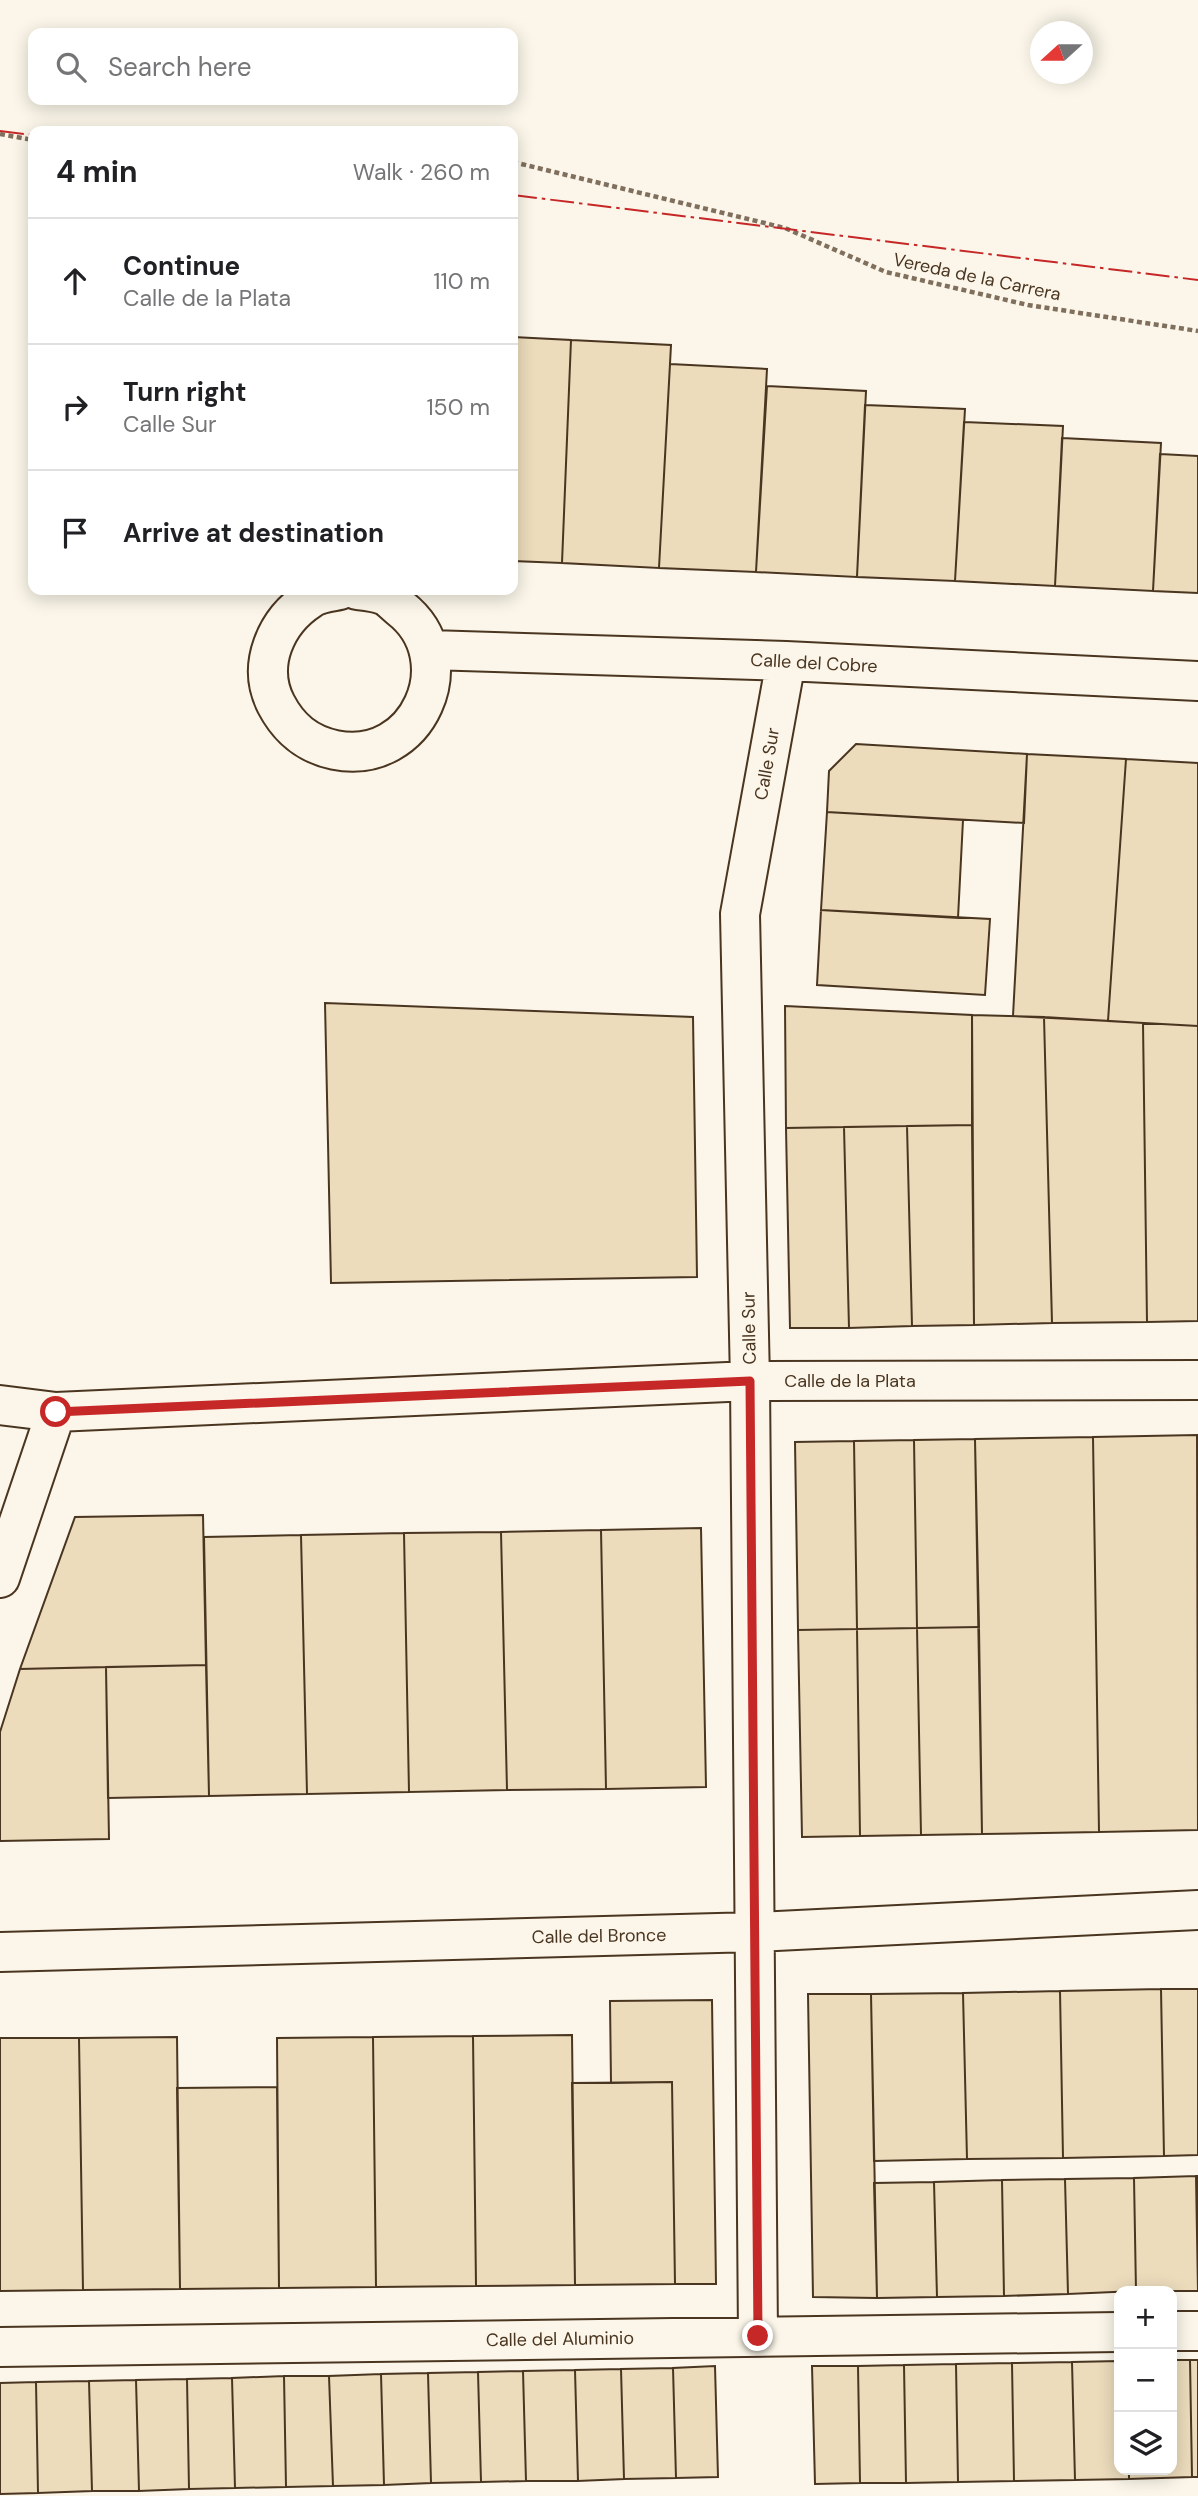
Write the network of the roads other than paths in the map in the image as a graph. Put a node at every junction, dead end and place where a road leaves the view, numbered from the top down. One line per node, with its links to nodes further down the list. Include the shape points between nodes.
1 (320, 595): 3 (street, via 284,620 268,654 269,691 286,724 316,746 352,754 388,745 416,721 431,688)
2 (384, 595): 3 (street, via 413,617)
3 (430, 650): 4 (street, Calle del Cobre)
4 (786, 661): 5 (street, Calle del Cobre); 7 (street, Calle Sur, via 740,914)
5 (1198, 681)
6 (1198, 1380): 7 (street, Calle de la Plata)
7 (750, 1381): 9 (street, Calle de la Plata); 12 (street, Calle Sur)
8 (0, 1405): 9 (street, Calle de la Plata)
9 (56, 1412): 10 (street)
10 (0, 1578)
11 (1198, 1910): 12 (street, Calle del Bronce)
12 (756, 1932): 13 (street, Calle del Bronce); 17 (street, Calle Sur)
13 (0, 1952)
14 (1177, 2331): 15 (street)
15 (1198, 2331)
16 (1114, 2332): 17 (street, Calle del Aluminio)
17 (758, 2336): 18 (street, Calle del Aluminio)
18 (0, 2347)

